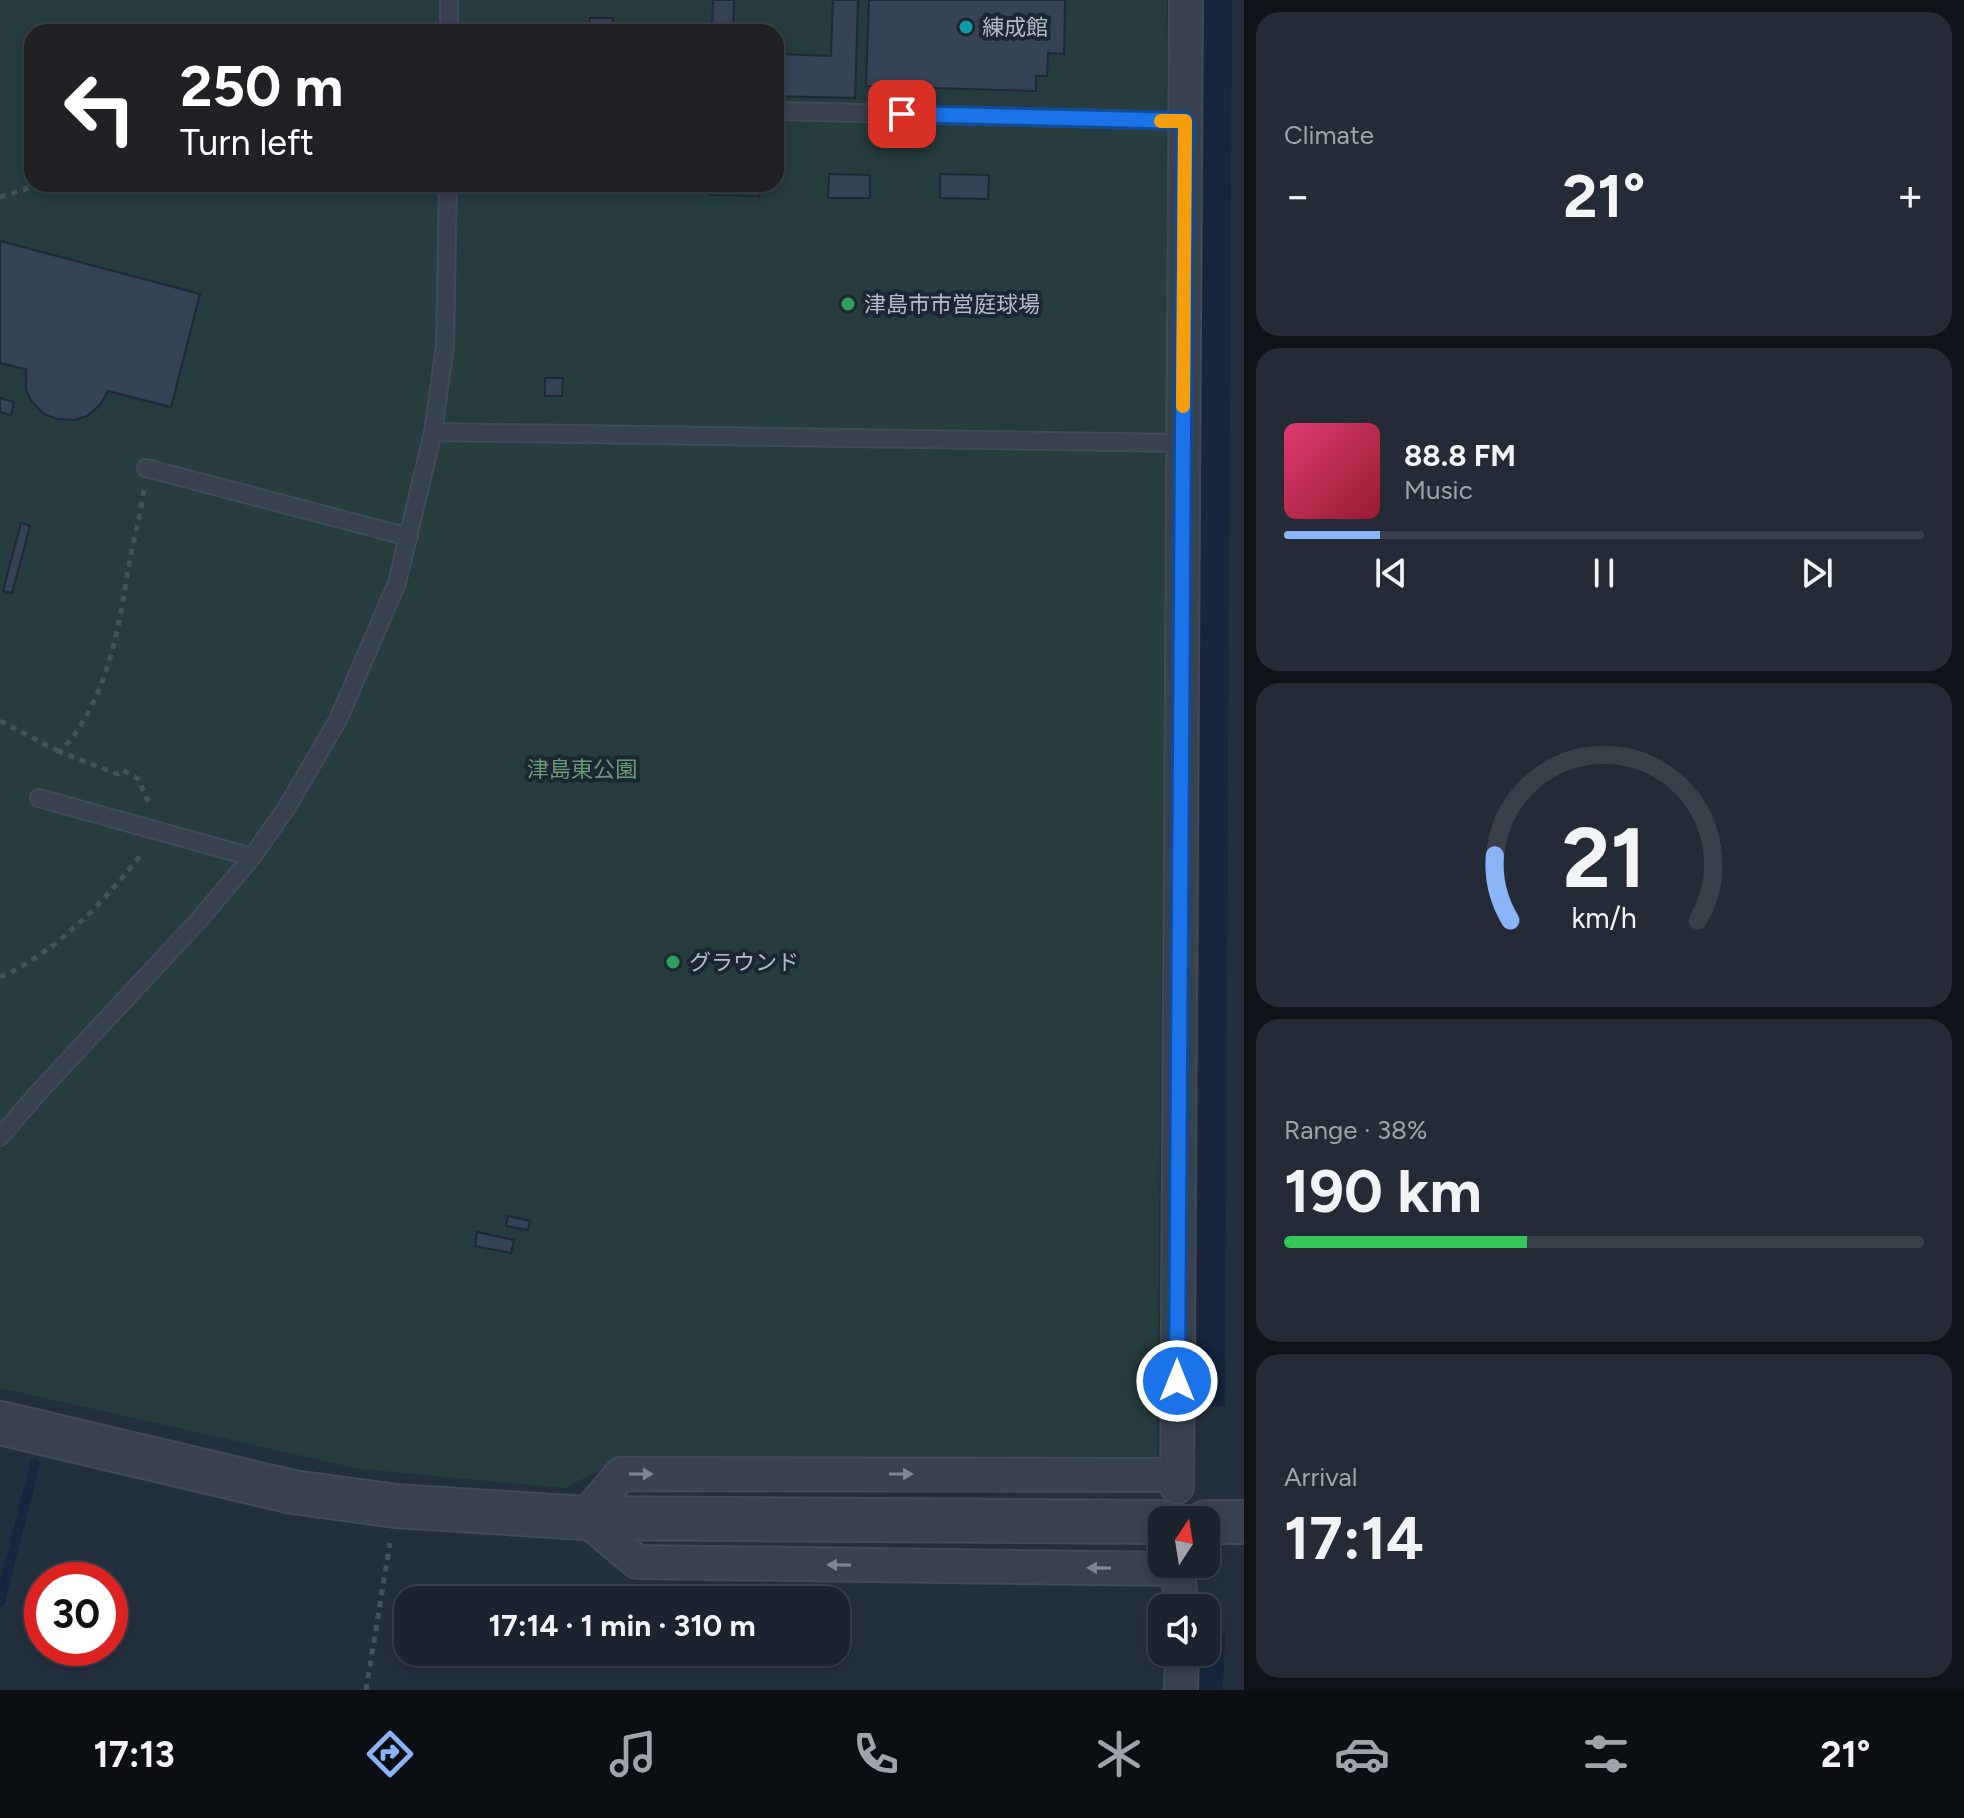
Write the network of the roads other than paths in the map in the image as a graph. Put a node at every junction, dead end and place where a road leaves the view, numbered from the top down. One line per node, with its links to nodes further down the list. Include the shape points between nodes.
1 (449, 0): 3 (lane)
2 (1186, 0): 5 (street)
3 (449, 24)
4 (784, 111): 5 (lane)
5 (1185, 121): 8 (street)
6 (448, 192): 7 (lane, via 445,346)
7 (433, 432): 8 (lane); 10 (lane)
8 (1183, 443): 15 (street)
9 (146, 468): 10 (lane)
10 (409, 537): 12 (lane, via 397,583 338,720)
11 (39, 798): 12 (lane)
12 (252, 857): 13 (lane)
13 (0, 1137)
14 (0, 1423): 16 (street, via 293,1492 396,1506)
15 (1172, 1495): 16 (street)
16 (584, 1518): 19 (street, one-way to 16, via 637,1562)
17 (1220, 1522): 18 (street)
18 (1244, 1522)
19 (1148, 1566)
20 (1182, 1666): 21 (street)
21 (1181, 1690)

